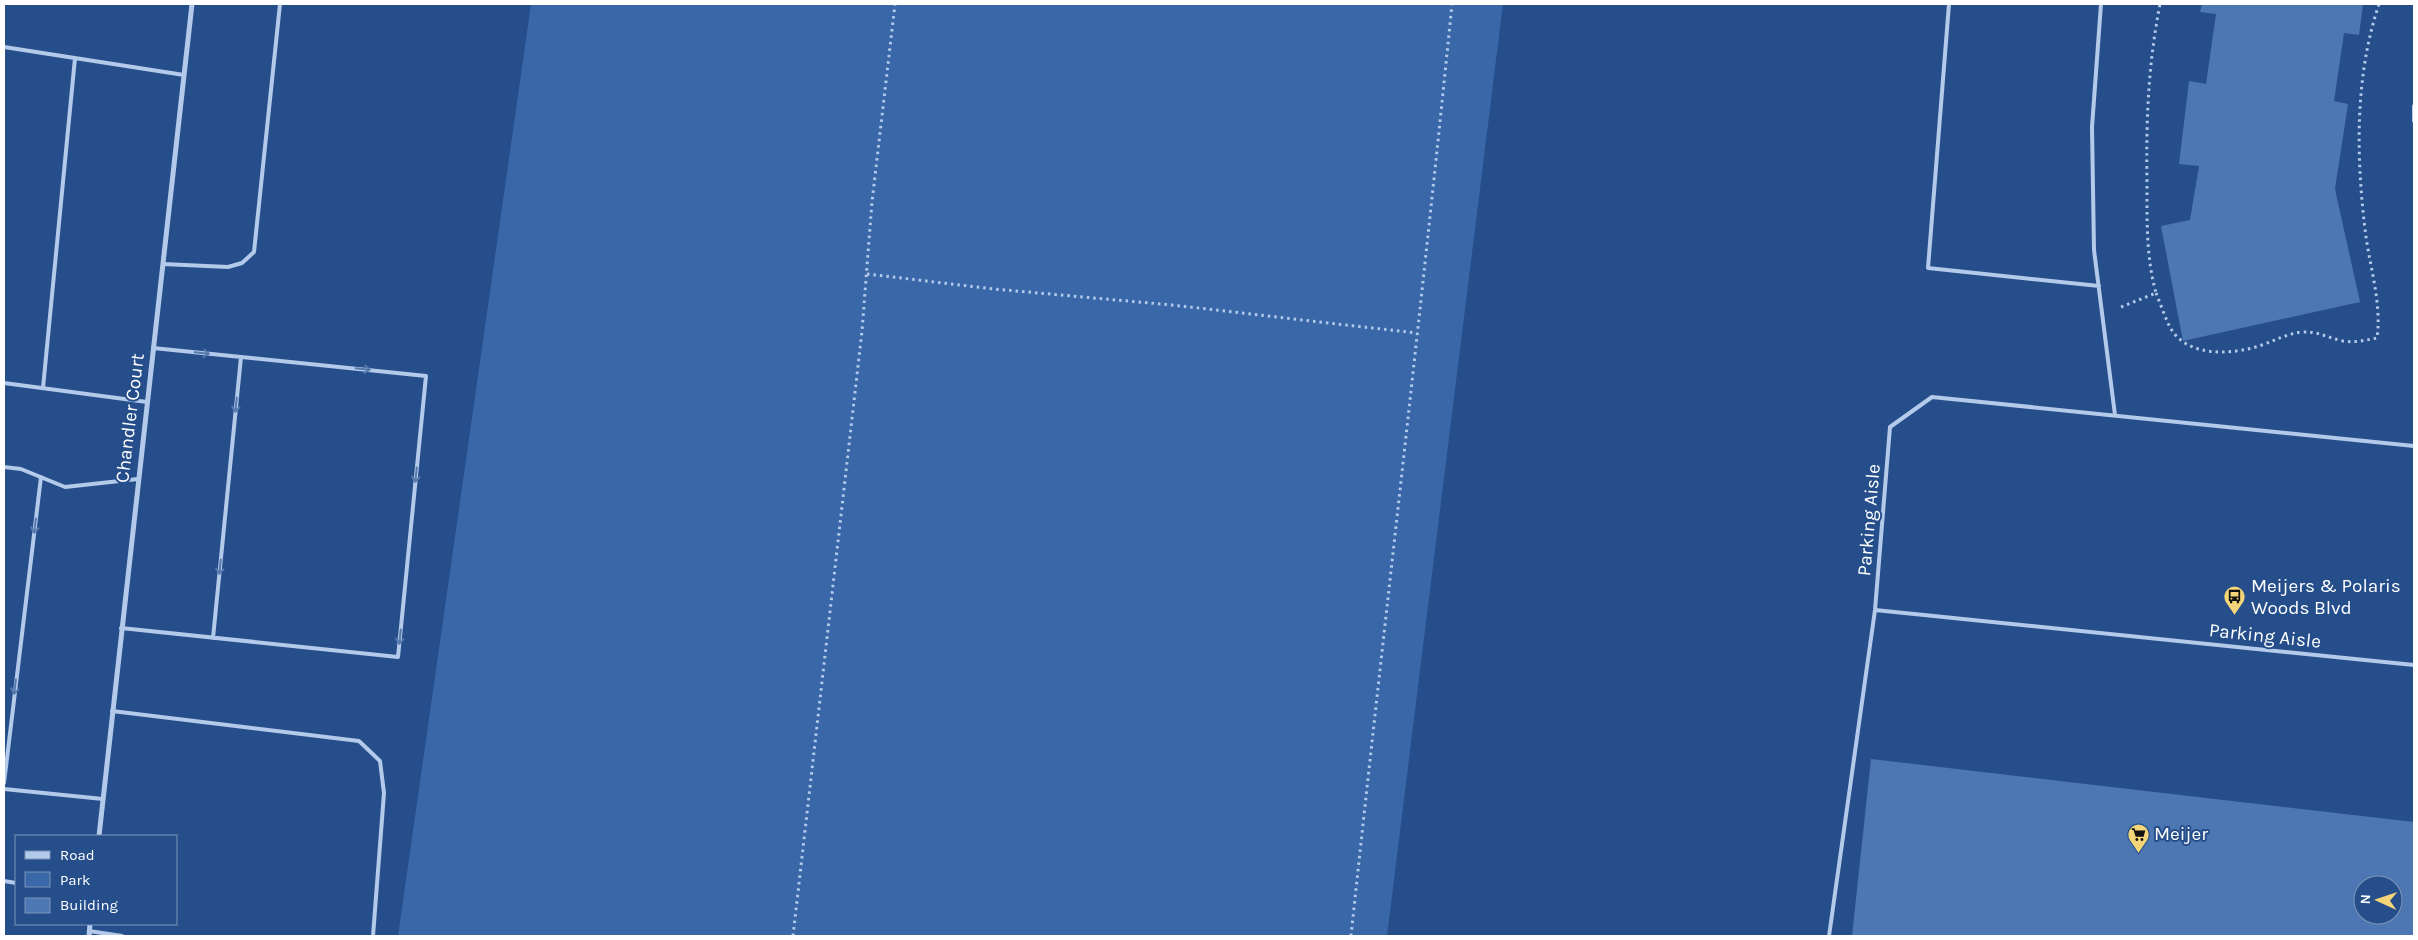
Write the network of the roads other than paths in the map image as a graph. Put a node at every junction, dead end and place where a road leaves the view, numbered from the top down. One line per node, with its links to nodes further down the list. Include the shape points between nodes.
1 (192, 4): 7 (street, Chandler Court)
2 (280, 4): 10 (lane, via 254,252 242,263 228,267)
3 (1949, 4): 11 (lane, via 1928,268)
4 (2100, 4): 11 (lane, via 2092,127 2094,250)
5 (4, 47): 6 (lane)
6 (75, 58): 7 (lane); 15 (lane)
7 (185, 75): 10 (street, Chandler Court)
8 (2414, 106): 9 (lane)
9 (2414, 121)
10 (163, 264): 12 (street, Chandler Court)
11 (2099, 286): 17 (lane)
12 (153, 348): 13 (lane, one-way to 13); 16 (street, Chandler Court)
13 (240, 357): 24 (lane, one-way to 24); 24 (lane, one-way to 24, via 426,376 398,657)
14 (4, 383): 15 (lane)
15 (43, 388): 16 (lane)
16 (147, 402): 21 (street, Chandler Court)
17 (2115, 415): 18 (lane, Parking Aisle); 22 (lane, Parking Aisle, via 1932,397 1890,427)
18 (2414, 446)
19 (4, 467): 20 (lane)
20 (41, 477): 21 (lane, via 65,487); 27 (lane, one-way to 27)
21 (138, 479): 23 (street, Chandler Court)
22 (1875, 610): 25 (lane, Parking Aisle); 34 (lane)
23 (122, 628): 24 (lane); 26 (street, Chandler Court)
24 (213, 638)
25 (2414, 665)
26 (112, 711): 29 (street, Chandler Court); 33 (lane, via 359,741 380,761 384,793)
27 (4, 782)
28 (4, 789): 29 (lane)
29 (103, 799): 30 (street, Chandler Court)
30 (99, 835)
31 (89, 934): 32 (lane)
32 (122, 936)
33 (373, 936)
34 (1829, 936)

